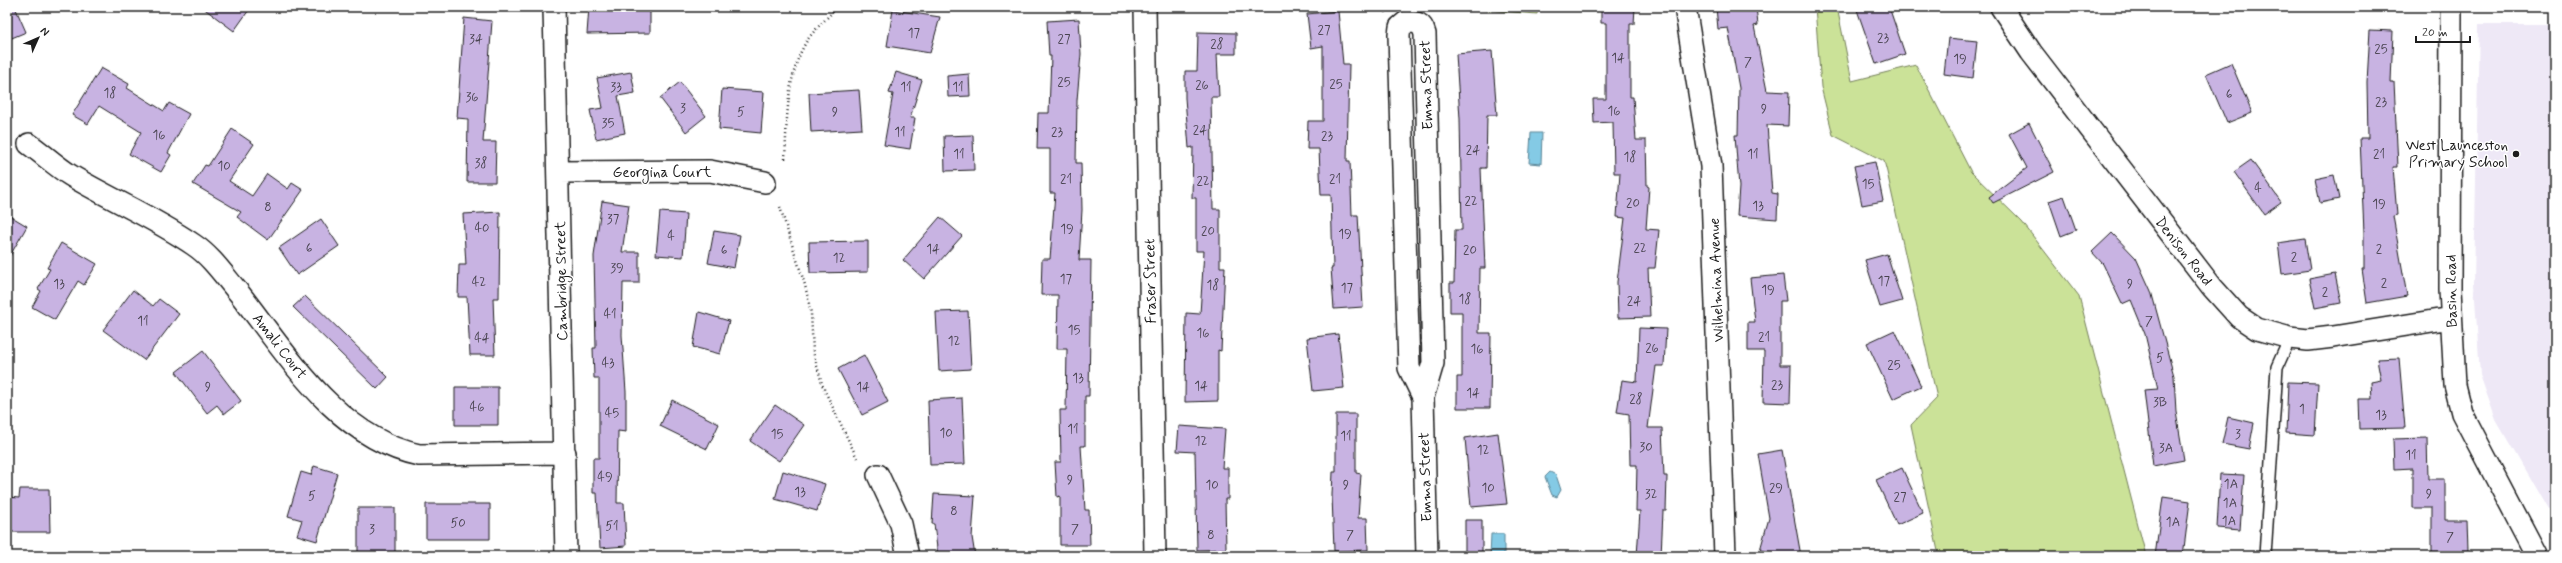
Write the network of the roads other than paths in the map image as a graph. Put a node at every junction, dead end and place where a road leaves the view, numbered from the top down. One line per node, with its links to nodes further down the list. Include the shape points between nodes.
1 (554, 7): 8 (street, Cambridge Street)
2 (1145, 7): 16 (street, Fraser Street)
3 (1685, 7): 18 (street, Wilhelmina Avenue, via 1711,166)
4 (2001, 7): 11 (street, Denison Road, via 2031,52 2228,306 2257,329)
5 (2451, 7): 10 (street, Basin Road)
6 (1400, 27): 17 (street, Emma Street, via 1410,368 1423,397)
7 (29, 144): 12 (street, Amali Court, via 69,174 204,253 285,351 311,387 334,410 360,429 406,453 419,455)
8 (558, 172): 9 (street, Georgina Court, via 710,172); 12 (street, Cambridge Street)
9 (765, 182)
10 (2451, 318): 11 (street, Denison Road, via 2333,337 2308,340); 20 (street, Basin Road, via 2455,385 2462,413)
11 (2290, 338): 19 (lane, via 2277,368)
12 (565, 453): 14 (street, Cambridge Street)
13 (878, 475): 15 (street, via 901,524)
14 (566, 556)
15 (908, 556)
16 (1155, 556)
17 (1427, 556)
18 (1725, 556)
19 (2265, 556)
20 (2538, 556)

